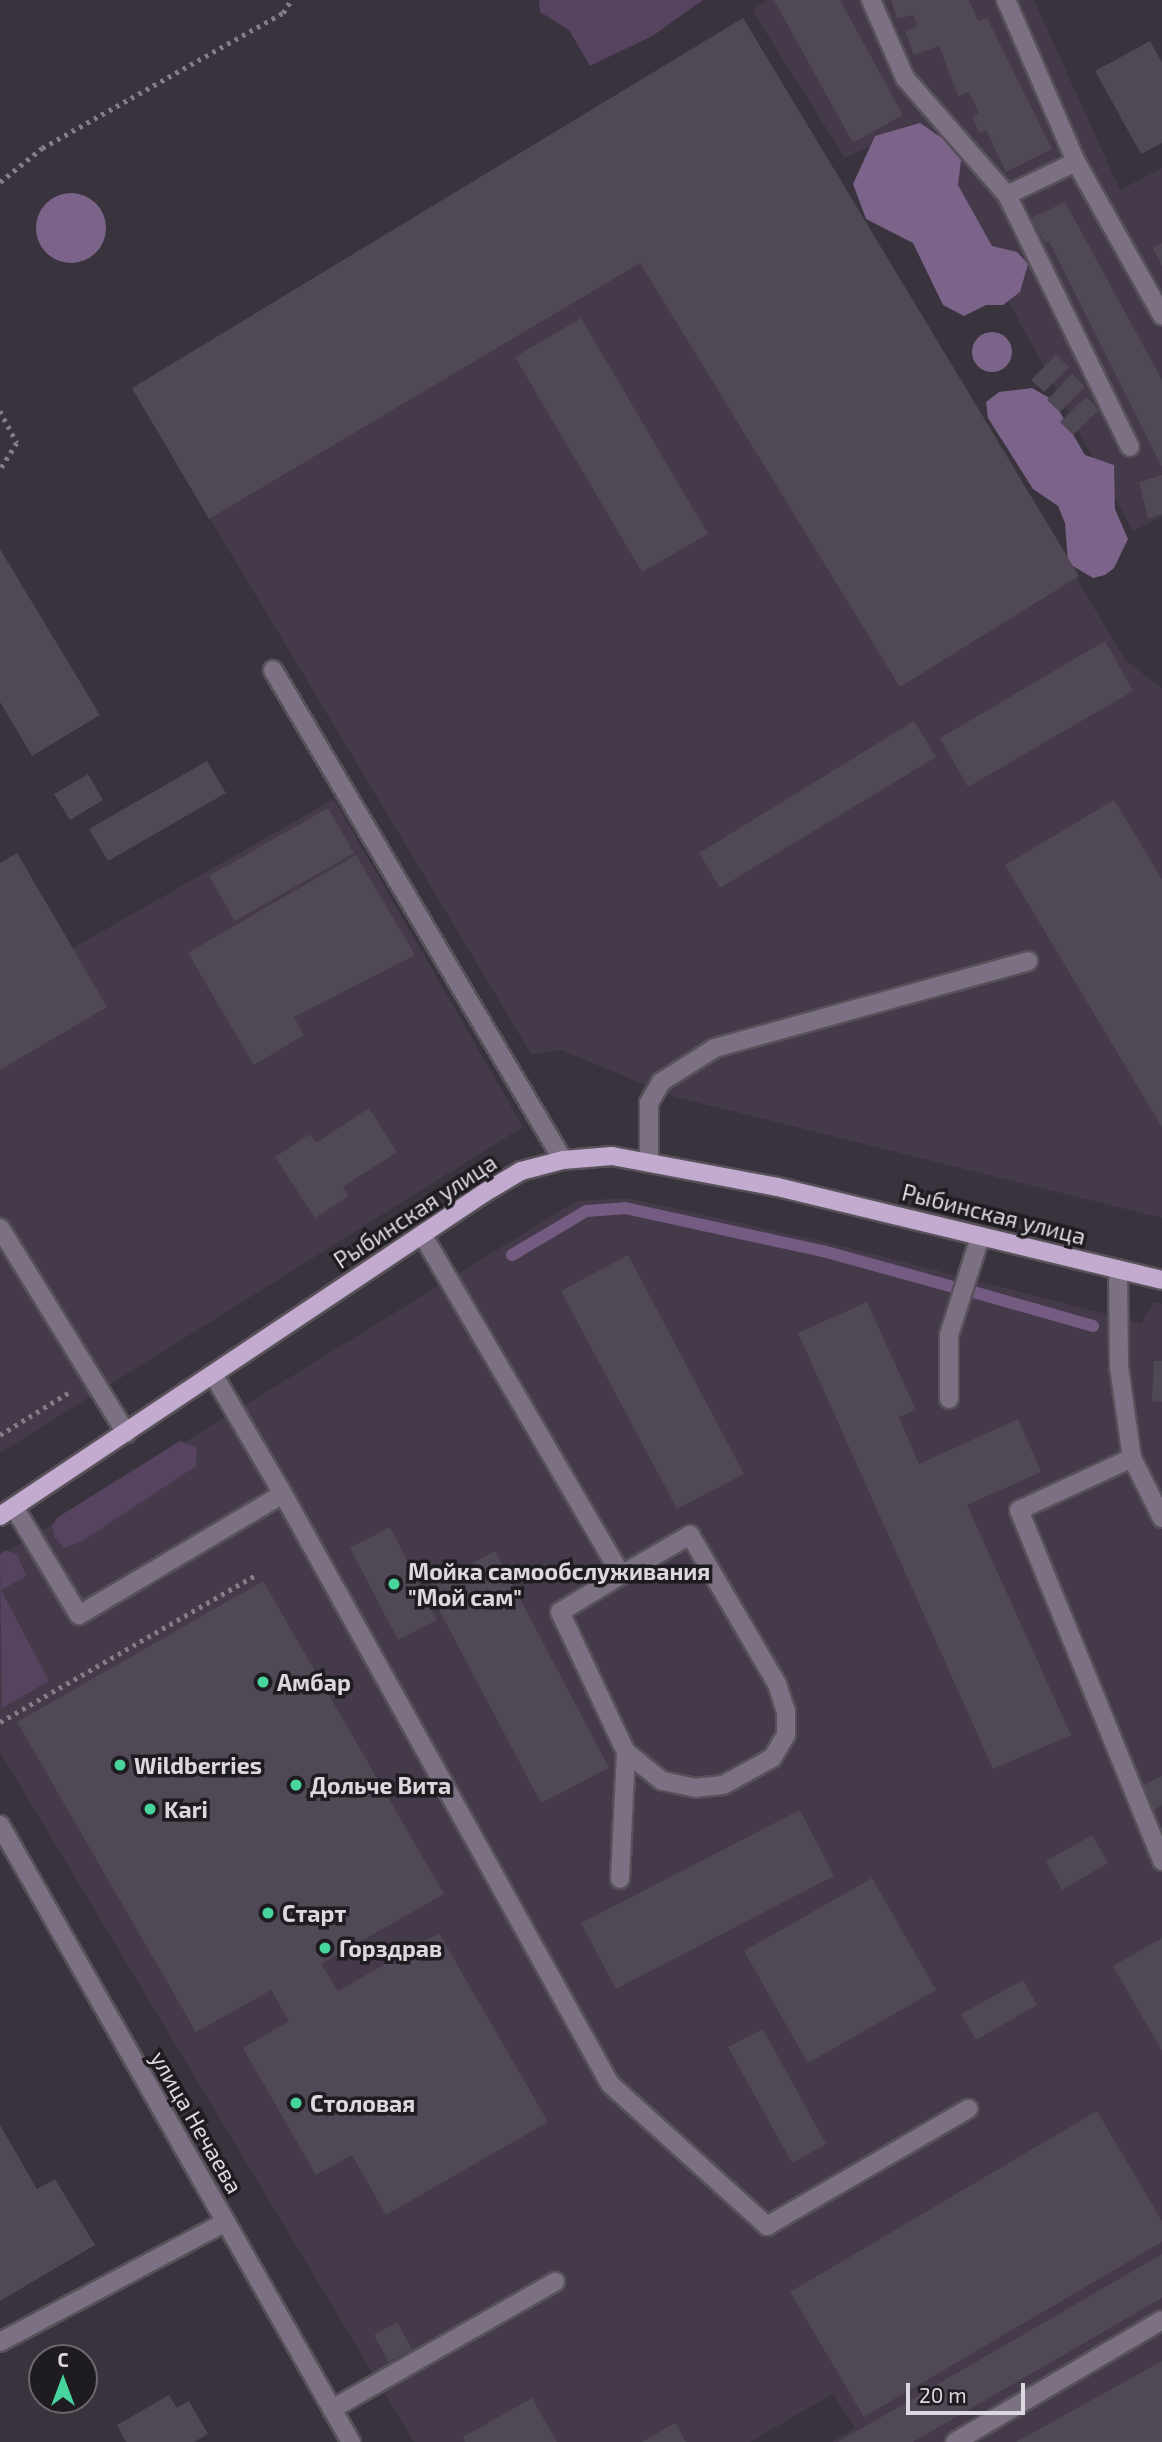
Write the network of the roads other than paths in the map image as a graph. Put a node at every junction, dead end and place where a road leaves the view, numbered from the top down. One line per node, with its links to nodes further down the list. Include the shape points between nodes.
1 (871, 0): 4 (street, via 905,78)
2 (1006, 0): 3 (street)
3 (1076, 162): 4 (street); 5 (street)
4 (1007, 195): 6 (street)
5 (1162, 315)
6 (1130, 447)
7 (273, 670): 9 (street)
8 (1028, 961): 10 (street, via 715,1048 661,1082 649,1103)
9 (563, 1160): 10 (main road, Рыбинская улица, via 612,1156); 12 (main road, Рыбинская улица, via 521,1171)
10 (649, 1161): 13 (main road, Рыбинская улица)
11 (0, 1228): 18 (street)
12 (422, 1234): 16 (main road, Рыбинская улица); 23 (street)
13 (980, 1237): 14 (main road, Рыбинская улица); 17 (street, via 949,1335)
14 (1118, 1269): 15 (main road, Рыбинская улица); 19 (street, via 1119,1367)
15 (1162, 1280)
16 (213, 1374): 18 (main road, Рыбинская улица); 20 (street)
17 (949, 1399)
18 (126, 1433): 21 (main road, Рыбинская улица)
19 (1132, 1458): 22 (street); 26 (street, via 1019,1510)
20 (283, 1494): 21 (street, via 79,1615); 28 (street, via 610,2084 767,2226)
21 (7, 1511)
22 (1162, 1518)
23 (621, 1575): 24 (street, via 560,1612); 24 (street, via 690,1535 777,1684 786,1711 786,1735 772,1758 723,1785 696,1788 662,1781)
24 (626, 1752): 27 (street)
25 (0, 1825): 29 (street, улица Нечаева)
26 (1162, 1861)
27 (620, 1879)
28 (968, 2109)
29 (226, 2222): 32 (street); 33 (street, улица Нечаева)
30 (555, 2283): 33 (street)
31 (1162, 2320): 35 (street)
32 (0, 2343)
33 (332, 2409): 34 (street, улица Нечаева)
34 (351, 2442)
35 (955, 2442)

